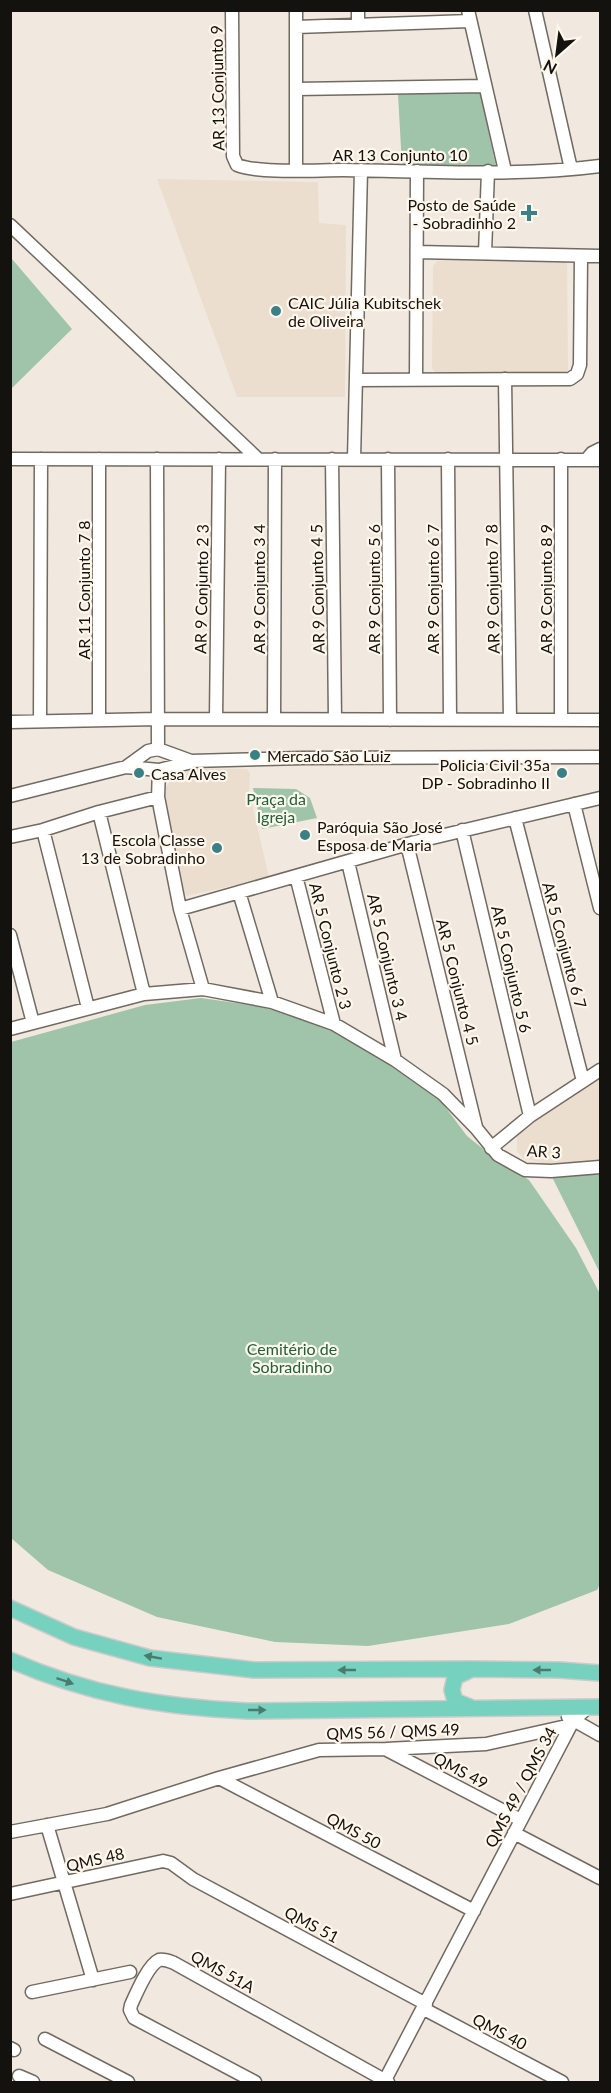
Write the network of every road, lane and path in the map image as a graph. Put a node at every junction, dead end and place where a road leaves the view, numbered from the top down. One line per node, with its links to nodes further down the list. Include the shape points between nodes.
1 (232, 10): 10 (street, AR 13 Conjunto 9, via 233,156)
2 (296, 10): 7 (street)
3 (358, 10): 6 (street)
4 (535, 10): 12 (street)
5 (469, 16): 6 (street); 8 (street)
6 (358, 25): 7 (street)
7 (296, 27): 9 (street)
8 (485, 86): 9 (street); 17 (street)
9 (296, 89): 13 (street)
10 (237, 165): 13 (street, AR 13 Conjunto 10)
11 (600, 166): 12 (street, AR 13 Conjunto 10)
12 (571, 169): 17 (street, AR 13 Conjunto 10)
13 (296, 170): 14 (street, AR 13 Conjunto 10)
14 (361, 170): 15 (street, AR 13 Conjunto 10); 24 (street)
15 (417, 171): 16 (street, AR 13 Conjunto 10); 19 (street)
16 (488, 171): 17 (street, AR 13 Conjunto 10); 20 (street)
17 (505, 171)
18 (10, 225): 32 (street)
19 (417, 252): 20 (street); 25 (street)
20 (485, 253): 22 (street)
21 (600, 256): 22 (street)
22 (581, 257): 23 (street, via 577,374 570,379)
23 (505, 379): 25 (street); 38 (street, AR 9 Conjunto 7 8)
24 (356, 380): 25 (street); 35 (street)
25 (416, 380)
26 (600, 448): 40 (street)
27 (10, 459): 28 (street)
28 (41, 459): 29 (street); 52 (street)
29 (99, 459): 30 (street); 45 (street, AR 11 Conjunto 7 8)
30 (157, 459): 31 (street); 42 (street)
31 (219, 459): 32 (street); 43 (street, AR 9 Conjunto 2 3)
32 (258, 459): 33 (street)
33 (275, 459): 34 (street); 44 (street, AR 9 Conjunto 3 4)
34 (332, 459): 35 (street); 46 (street, AR 9 Conjunto 4 5)
35 (354, 459): 36 (street)
36 (388, 459): 37 (street); 47 (street, AR 9 Conjunto 5 6)
37 (447, 459): 38 (street); 48 (street, AR 9 Conjunto 6 7)
38 (507, 459): 39 (street); 49 (street, AR 9 Conjunto 7 8)
39 (561, 459): 40 (street); 50 (street, AR 9 Conjunto 8 9)
40 (586, 459): 41 (street)
41 (600, 460)
42 (158, 719): 43 (street); 45 (street); 54 (street)
43 (216, 719): 44 (street)
44 (274, 719): 46 (street)
45 (99, 720): 52 (street)
46 (335, 720): 47 (street)
47 (390, 720): 48 (street)
48 (450, 720): 49 (street)
49 (510, 720): 50 (street)
50 (561, 720): 51 (street)
51 (600, 720)
52 (40, 721): 53 (street)
53 (10, 722)
54 (158, 750): 56 (street); 57 (street); 58 (street, via 148,761); 58 (street, via 171,761)
55 (600, 757): 56 (street)
56 (191, 761): 58 (street)
57 (126, 767): 58 (street); 59 (street)
58 (160, 769): 60 (street)
59 (10, 796)
60 (158, 798): 63 (street); 73 (street)
61 (600, 798): 62 (street)
62 (574, 804): 64 (street); 72 (street)
63 (99, 812): 65 (street); 76 (street)
64 (515, 818): 66 (street); 84 (street, AR 5 Conjunto 6 7)
65 (43, 830): 67 (street); 78 (street)
66 (462, 831): 68 (street); 85 (street, AR 5 Conjunto 5 6)
67 (10, 837)
68 (407, 844): 69 (street); 86 (street, AR 5 Conjunto 4 5)
69 (348, 862): 70 (street); 82 (street, AR 5 Conjunto 3 4)
70 (296, 876): 71 (street); 80 (street, AR 5 Conjunto 2 3)
71 (238, 892): 73 (street); 77 (street)
72 (600, 908)
73 (180, 909): 75 (street)
74 (10, 935): 79 (street)
75 (203, 989): 76 (street, AR 3); 77 (street, AR 3)
76 (144, 994): 78 (street, AR 3)
77 (272, 1002): 80 (street, AR 3)
78 (88, 1008): 79 (street, AR 3)
79 (33, 1023): 81 (street, AR 3)
80 (334, 1024): 82 (street, AR 3)
81 (10, 1029)
82 (395, 1060): 86 (street, AR 3, via 442,1094)
83 (600, 1070): 84 (street)
84 (583, 1081): 85 (street)
85 (530, 1116): 87 (street)
86 (476, 1128): 87 (street, AR 3)
87 (491, 1148): 88 (street, AR 3, via 525,1170)
88 (600, 1167)
89 (10, 1608): 91 (main road, one-way to 89, via 254,1670 150,1658 74,1637)
90 (10, 1660): 94 (main road, one-way to 94, via 87,1689 197,1708)
91 (472, 1669): 92 (main road, one-way to 91); 94 (main road, via 455,1677 452,1689 454,1701)
92 (600, 1672)
93 (594, 1707): 95 (main road); 96 (street)
94 (473, 1708): 95 (main road)
95 (557, 1708): 96 (street)
96 (572, 1723): 97 (street); 98 (street, QMS 56 / QMS 49, via 486,1744); 100 (street, QMS 49 / QMS 34)
97 (600, 1735)
98 (386, 1749): 99 (street, QMS 56 / QMS 49, via 319,1750); 100 (street, QMS 49)
99 (219, 1778): 101 (street, QMS 56 / QMS 49, via 107,1814); 108 (street, QMS 50)
100 (521, 1820): 103 (street, QMS 49 / QMS 34)
101 (47, 1825): 102 (street, QMS 56 / QMS 49); 106 (street)
102 (10, 1832)
103 (514, 1833): 105 (street); 108 (street, QMS 49 / QMS 34)
104 (183, 1873): 106 (street, QMS 48, via 163,1861); 112 (street, QMS 51)
105 (600, 1878)
106 (64, 1883): 107 (street, QMS 48); 110 (street)
107 (10, 1894)
108 (474, 1911): 112 (street, QMS 49 / QMS 34)
109 (130, 1972): 110 (street)
110 (93, 1980): 111 (street)
111 (32, 1992)
112 (425, 2007): 118 (street, QMS 49 / QMS 34); 119 (street, QMS 40)
113 (45, 2039): 116 (street)
114 (20, 2076): 115 (street)
115 (33, 2082)
116 (128, 2082)
117 (255, 2082): 118 (street, QMS 51A, via 134,2018 130,2005 152,1965 159,1960 174,1963)
118 (386, 2082)
119 (562, 2082)

